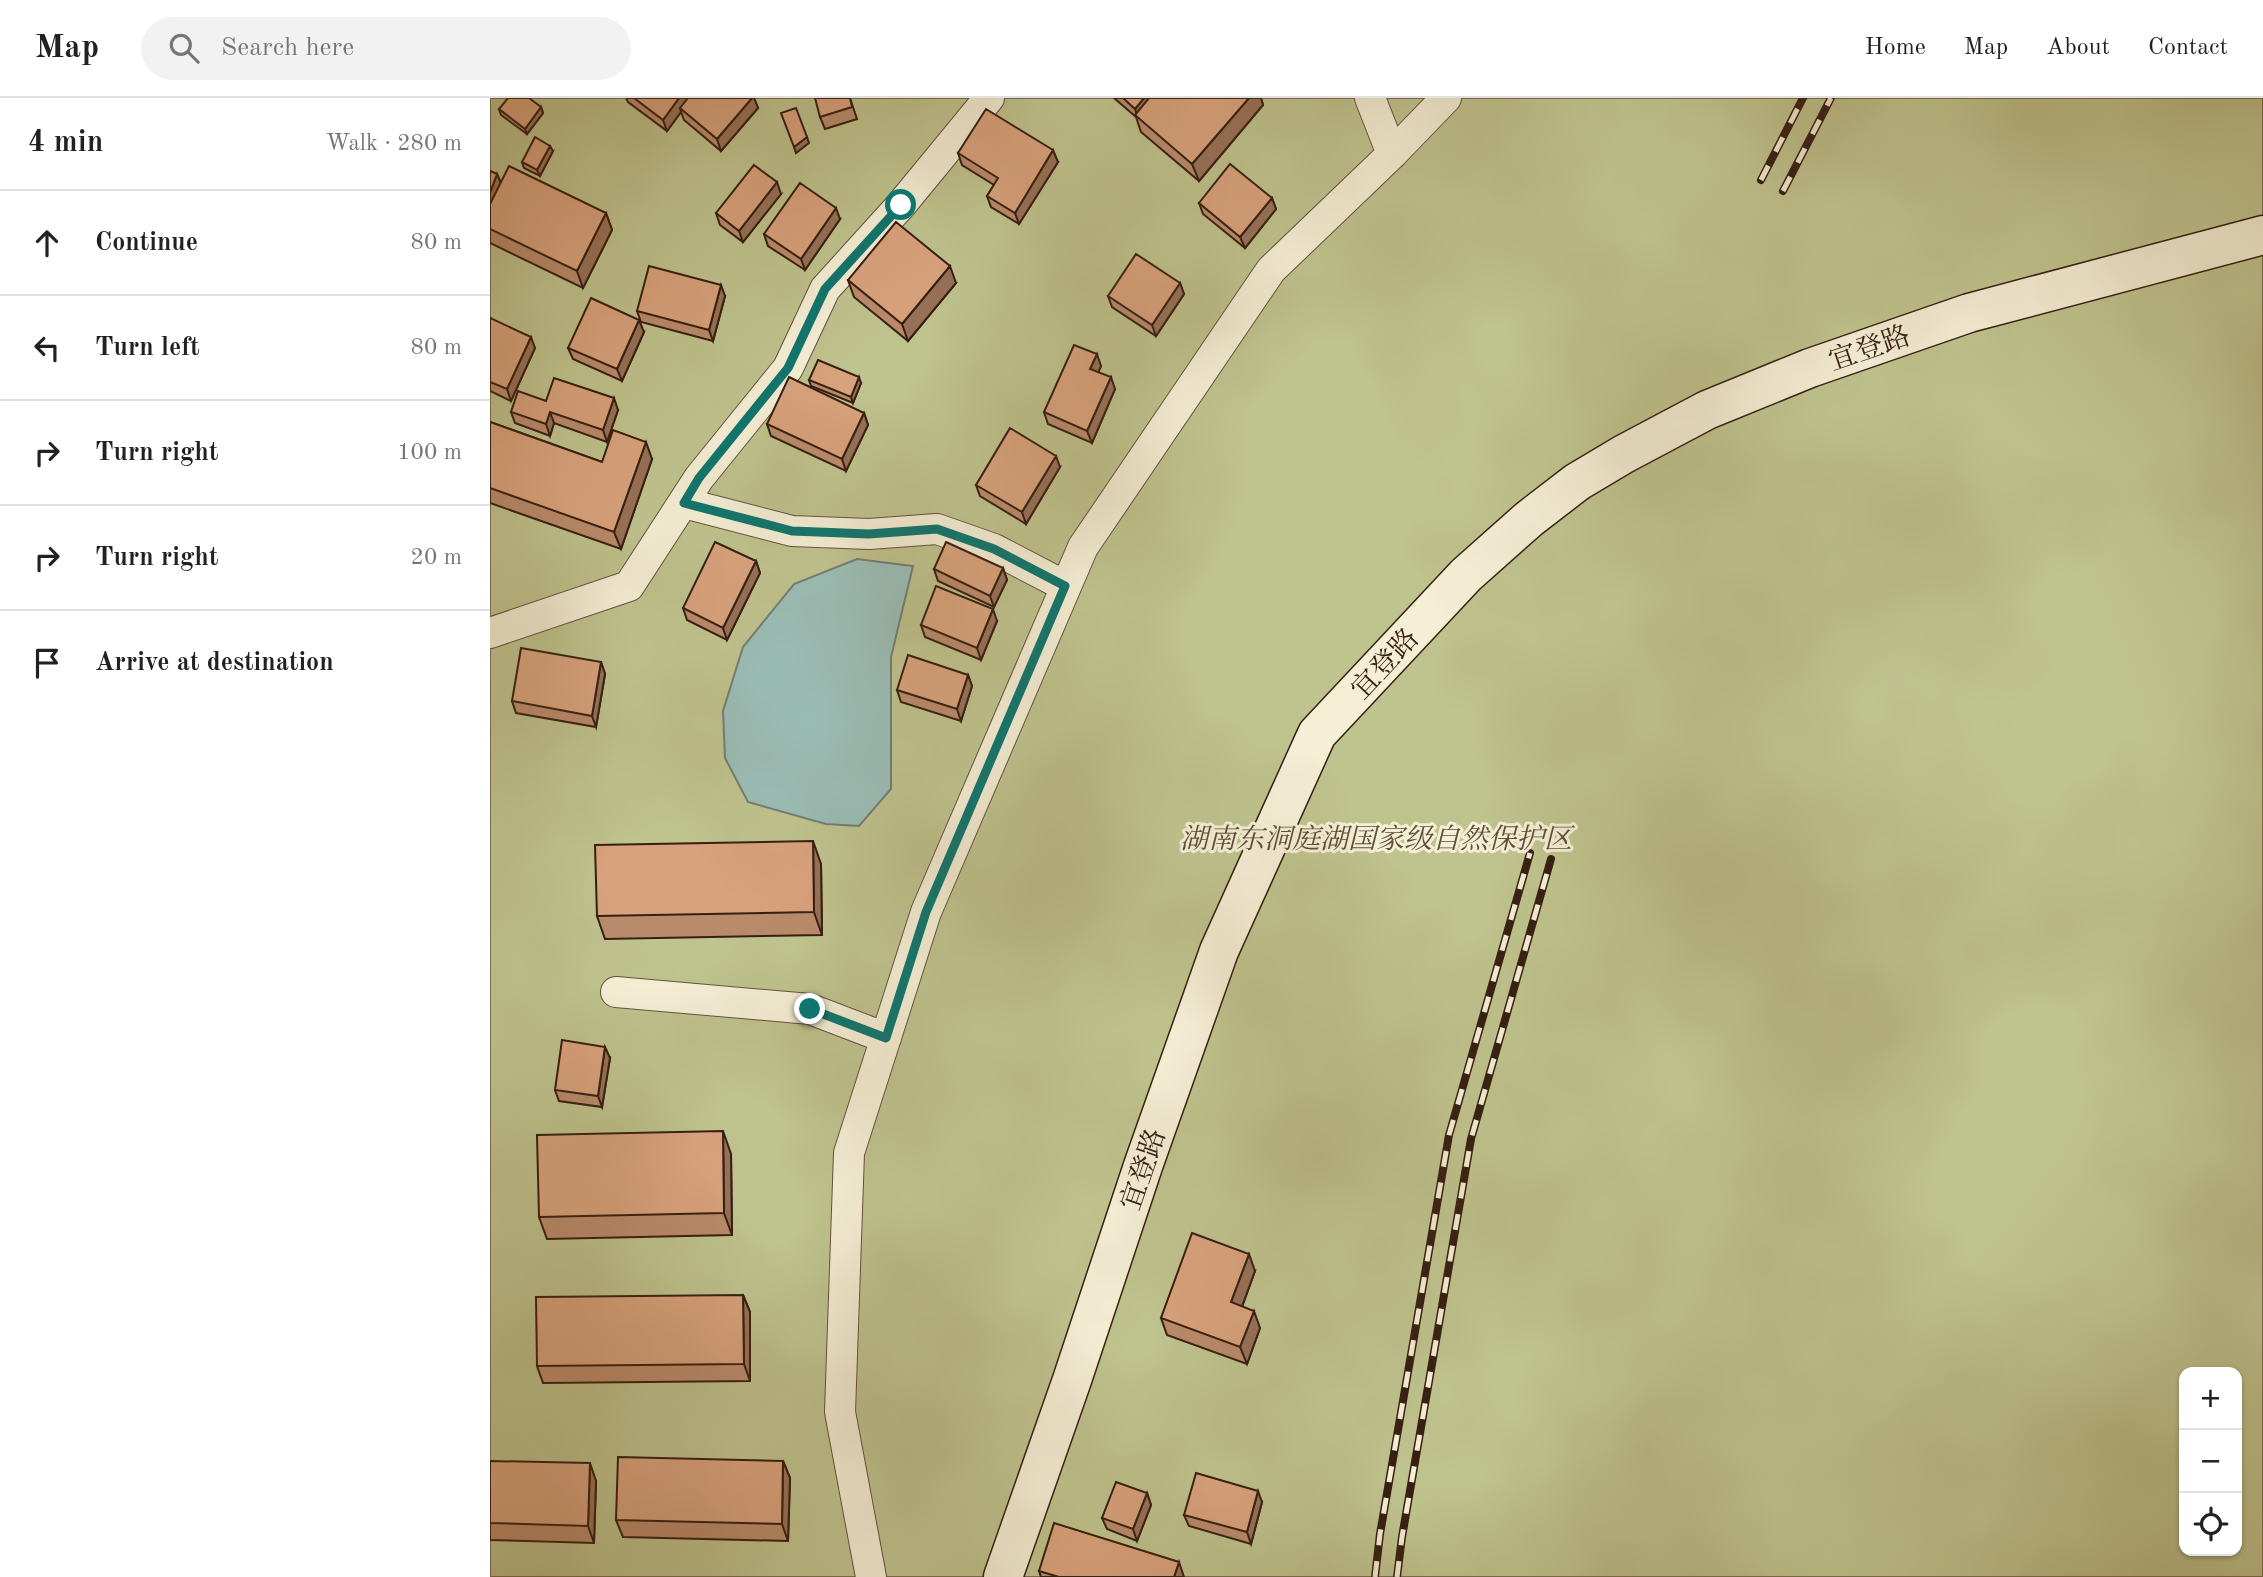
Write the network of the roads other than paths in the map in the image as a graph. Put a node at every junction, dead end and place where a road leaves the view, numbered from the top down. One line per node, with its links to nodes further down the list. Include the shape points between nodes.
1 (989, 98): 6 (street, via 825,289 788,368)
2 (1370, 98): 4 (street)
3 (1446, 98): 4 (street)
4 (1391, 154): 7 (street, via 1271,270 1083,547)
5 (2263, 235): 12 (street, 宜登路, via 1969,313 1810,368 1707,410 1577,481 1466,575 1317,734 1219,951)
6 (684, 503): 7 (street, via 792,531 869,534 937,529 994,549); 8 (street, via 629,586)
7 (1065, 586): 10 (street, via 926,912)
8 (490, 633)
9 (616, 992): 10 (street, via 810,1009)
10 (886, 1038): 11 (street, via 849,1153 840,1412)
11 (871, 1577)
12 (1003, 1577)

